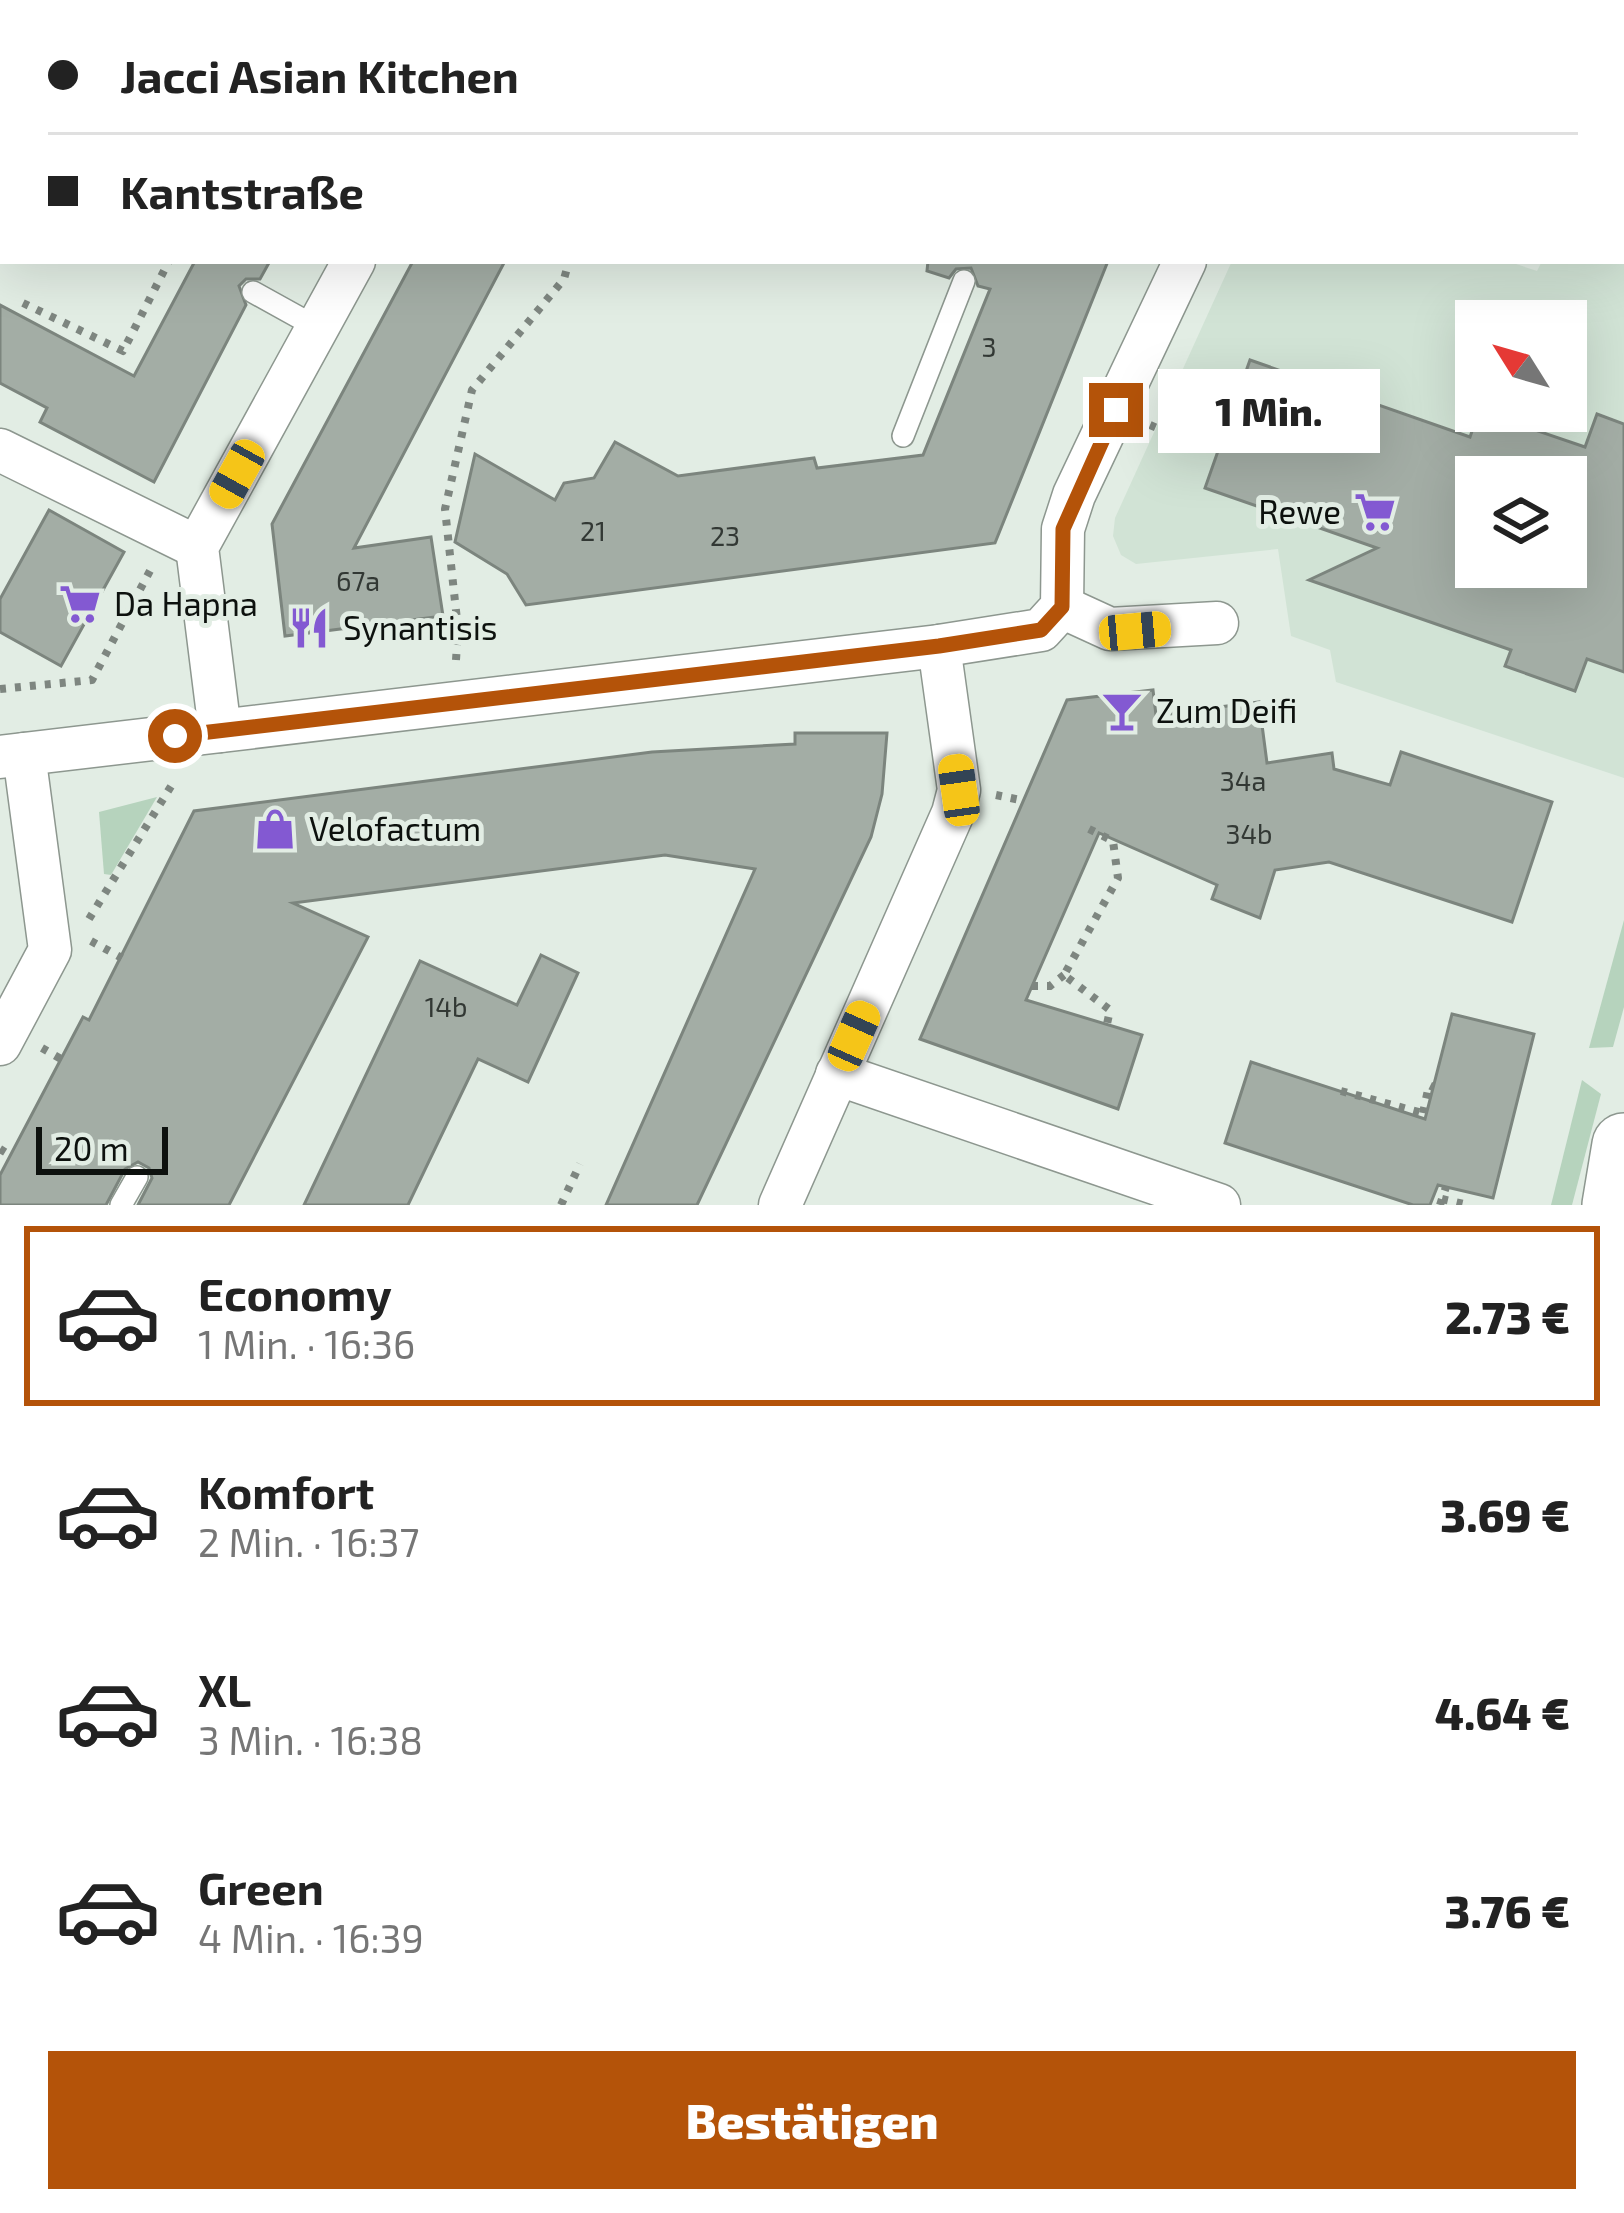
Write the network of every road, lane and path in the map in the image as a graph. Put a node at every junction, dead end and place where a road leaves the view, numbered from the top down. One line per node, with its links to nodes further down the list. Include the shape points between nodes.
1 (168, 264): 7 (path, via 123,351)
2 (352, 264): 8 (street)
3 (567, 264): 18 (path, via 564,280 472,390 445,509 458,629)
4 (1184, 264): 14 (street, via 1074,495 1063,529)
5 (964, 281): 11 (lane)
6 (253, 292): 8 (lane)
7 (23, 303)
8 (318, 328): 13 (street)
9 (1199, 412): 10 (path, via 1182,405 1171,434)
10 (1148, 424)
11 (903, 436)
12 (0, 450): 13 (street)
13 (182, 542): 17 (path, via 92,680); 19 (street)
14 (1062, 607): 15 (street, via 1110,629); 16 (street, via 1041,630)
15 (1217, 623)
16 (939, 646): 18 (street); 29 (street, via 959,790)
17 (0, 689)
18 (453, 704): 19 (street)
19 (220, 731): 20 (street)
20 (12, 756): 23 (street)
21 (173, 783): 23 (path)
22 (1089, 829): 25 (path, via 1112,841 1118,878)
23 (68, 944): 24 (path); 28 (street)
24 (122, 958)
25 (1064, 975): 26 (path); 27 (path, via 1110,1010)
26 (1032, 986)
27 (1107, 1024)
28 (0, 1044)
29 (837, 1074): 42 (street); 43 (street)
30 (1433, 1087): 31 (path, via 1424,1113)
31 (1341, 1091)
32 (1624, 1145): 45 (main road)
33 (0, 1149): 34 (path)
34 (10, 1155)
35 (580, 1164): 38 (path)
36 (137, 1177): 41 (lane)
37 (1446, 1187): 40 (path)
38 (563, 1202): 39 (path)
39 (578, 1202)
40 (1441, 1202): 44 (path)
41 (122, 1205)
42 (780, 1205)
43 (1219, 1205)
44 (1468, 1205)
45 (1614, 1205)

